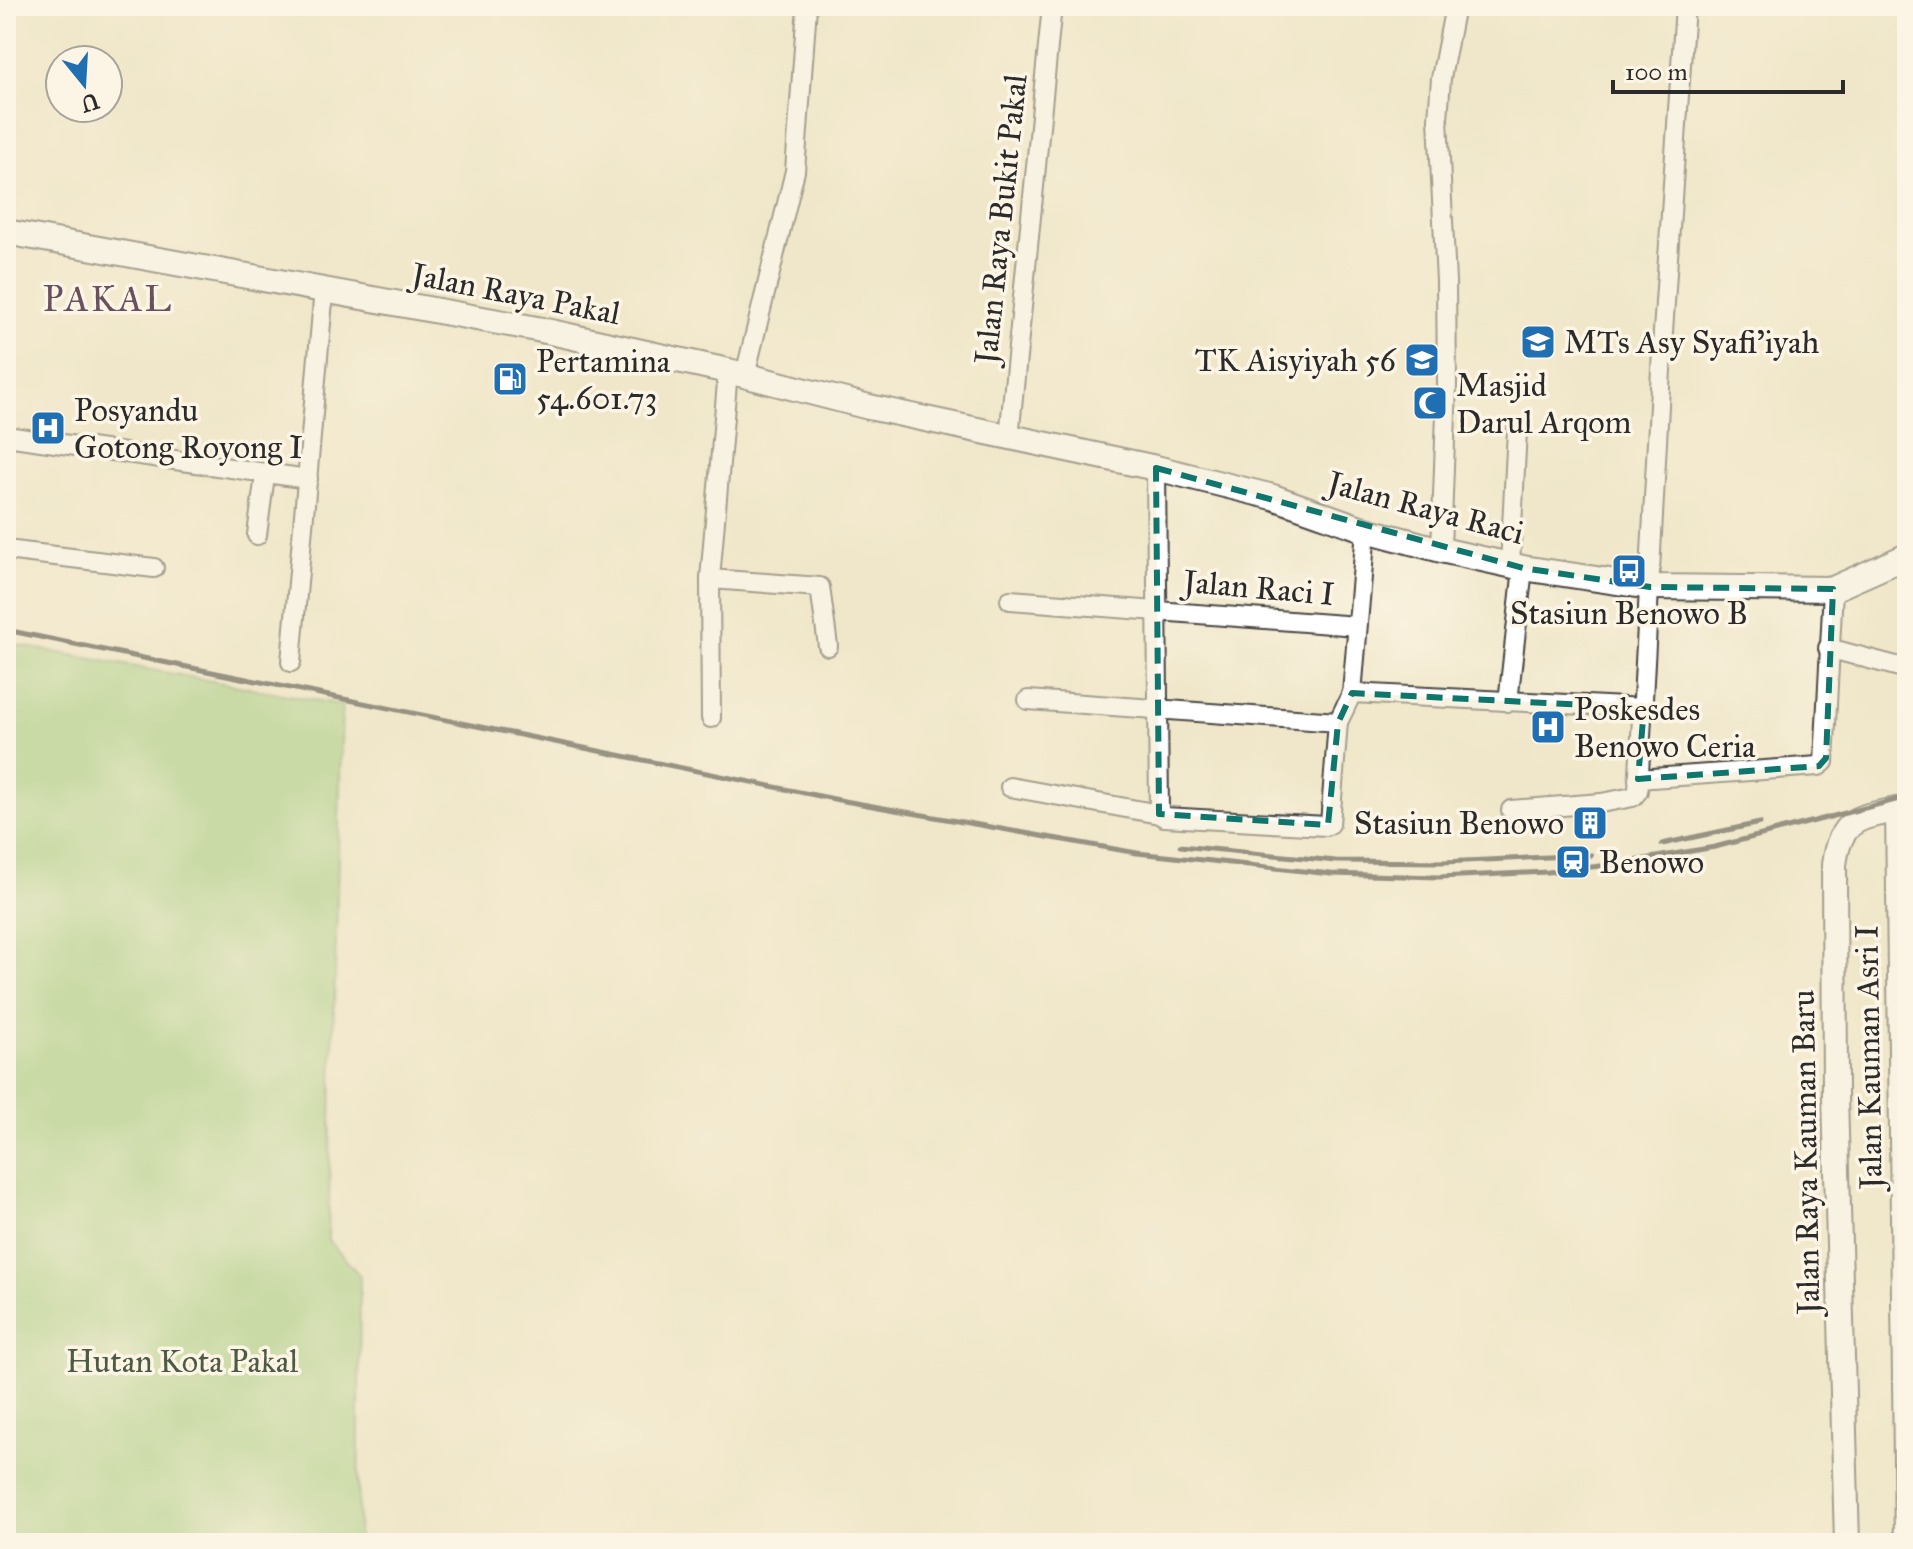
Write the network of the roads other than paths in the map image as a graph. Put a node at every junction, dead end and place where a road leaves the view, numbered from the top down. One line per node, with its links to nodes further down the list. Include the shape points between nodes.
1 (807, 6): 7 (street, via 795,171)
2 (1052, 6): 10 (street, Jalan Raya Bukit Pakal)
3 (1455, 6): 17 (street, via 1438,119 1447,356)
4 (1685, 6): 22 (street)
5 (6, 232): 6 (main road, Jalan Raya Pakal)
6 (324, 289): 7 (main road, Jalan Raya Pakal); 13 (street)
7 (737, 373): 10 (main road, Jalan Raya Pakal); 21 (street)
8 (1517, 430): 19 (street)
9 (6, 436): 12 (street)
10 (1009, 437): 11 (main road, Jalan Raya Raci)
11 (1156, 468): 14 (main road, Jalan Raya Raci, via 1273,497); 25 (street, Jalan Raci I)
12 (265, 475): 13 (street); 15 (street)
13 (308, 479): 29 (street)
14 (1366, 530): 17 (main road, Jalan Raya Raci); 26 (street, Jalan Raci I)
15 (257, 535)
16 (6, 550): 20 (street)
17 (1441, 550): 19 (main road, Jalan Raya Raci)
18 (1907, 556): 23 (main road)
19 (1516, 567): 22 (main road, Jalan Raya Raci); 33 (street)
20 (154, 568)
21 (710, 579): 27 (street, via 820,587); 36 (street)
22 (1650, 587): 23 (main road, Jalan Raya Raci); 34 (street)
23 (1833, 589): 28 (street)
24 (1010, 600): 25 (street, Jalan Raci I)
25 (1156, 610): 26 (street, Jalan Raci I); 35 (street, Jalan Raci I)
26 (1357, 626): 31 (street, Jalan Raci I)
27 (828, 646)
28 (1828, 648): 30 (street); 38 (street, via 1826,758 1819,766)
29 (291, 662)
30 (1907, 669)
31 (1352, 693): 33 (street); 37 (street, Jalan Raci I)
32 (1028, 700): 35 (street)
33 (1508, 702): 34 (street)
34 (1644, 708): 38 (street)
35 (1157, 709): 37 (street); 42 (street, Jalan Raci I)
36 (711, 718)
37 (1338, 722): 42 (street, Jalan Raci I, via 1328,825)
38 (1638, 779): 41 (street, via 1633,797)
39 (1010, 787): 42 (street)
40 (1901, 809): 43 (main road, Jalan Raya Kauman Baru, via 1850,823 1839,836 1834,865); 44 (street, Jalan Kauman Asri I)
41 (1511, 810)
42 (1159, 814)
43 (1847, 1543)
44 (1904, 1543)

